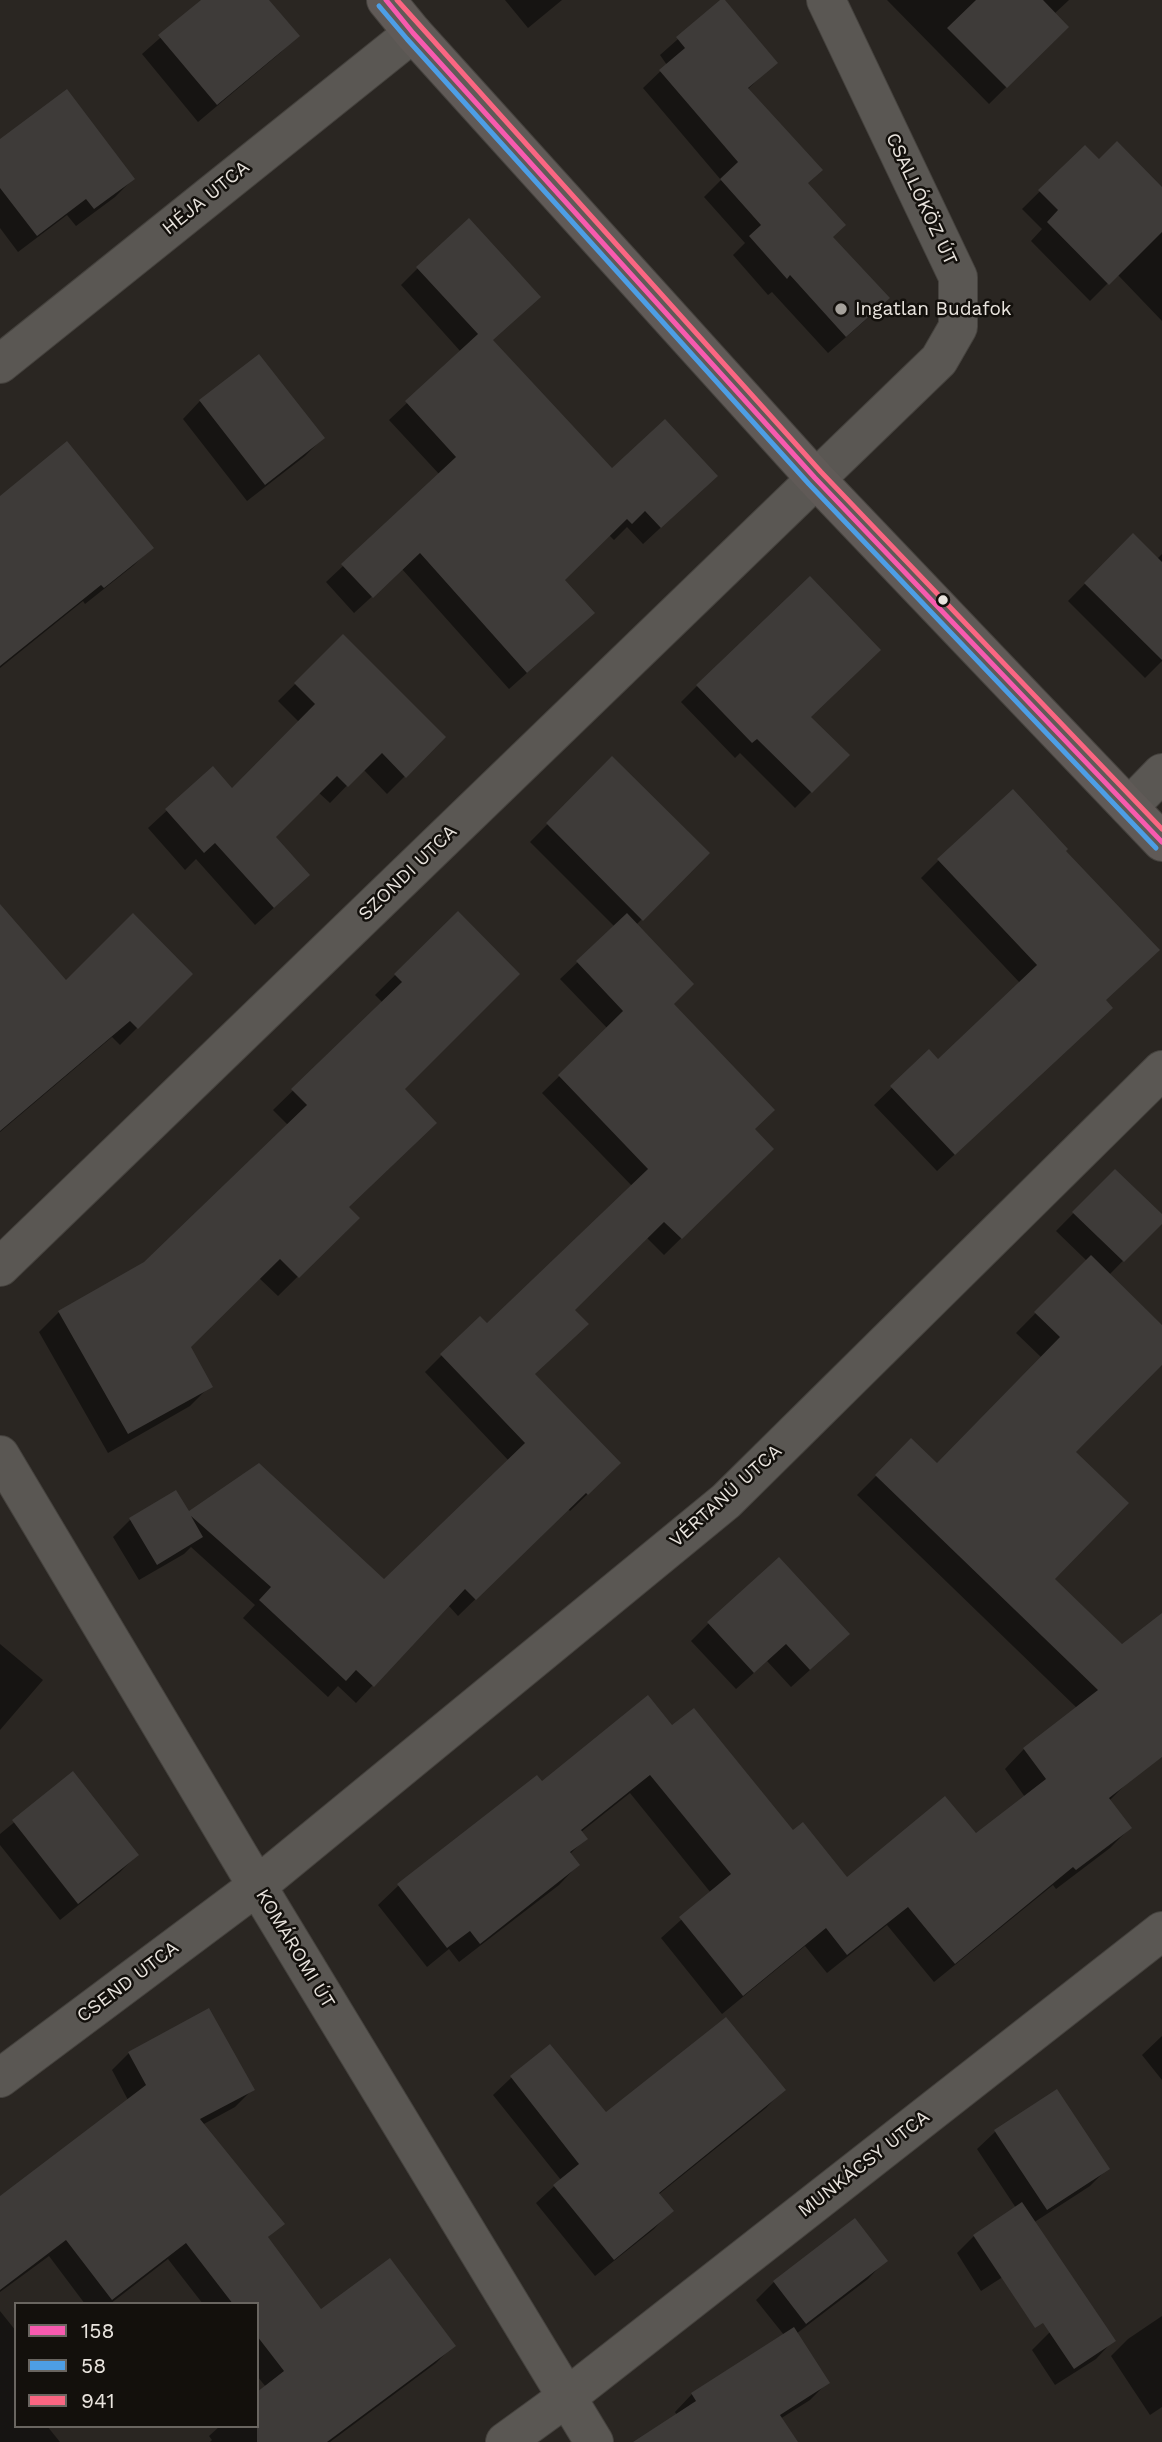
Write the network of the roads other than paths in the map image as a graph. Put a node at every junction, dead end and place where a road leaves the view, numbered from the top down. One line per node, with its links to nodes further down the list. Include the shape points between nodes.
1 (386, 0): 3 (street)
2 (826, 0): 5 (street, CSALLÓKÖZ ÚT, via 958,277 958,327 939,360)
3 (413, 33): 4 (street, HÉJA UTCA); 5 (street)
4 (0, 364)
5 (815, 478): 7 (street); 10 (street, SZONDI UTCA)
6 (1162, 773): 7 (street)
7 (1129, 807): 8 (street)
8 (1162, 842)
9 (1162, 1070): 12 (street, VÉRTANÚ UTCA, via 726,1501)
10 (0, 1267)
11 (0, 1455): 12 (street, KOMÁROMI ÚT)
12 (257, 1886): 14 (street, CSEND UTCA); 15 (street, KOMÁROMI ÚT)
13 (1162, 1931): 15 (street, MUNKÁCSY UTCA)
14 (0, 2078)
15 (567, 2397): 16 (street, MUNKÁCSY UTCA); 17 (street, KOMÁROMI ÚT)
16 (505, 2442)
17 (594, 2442)

